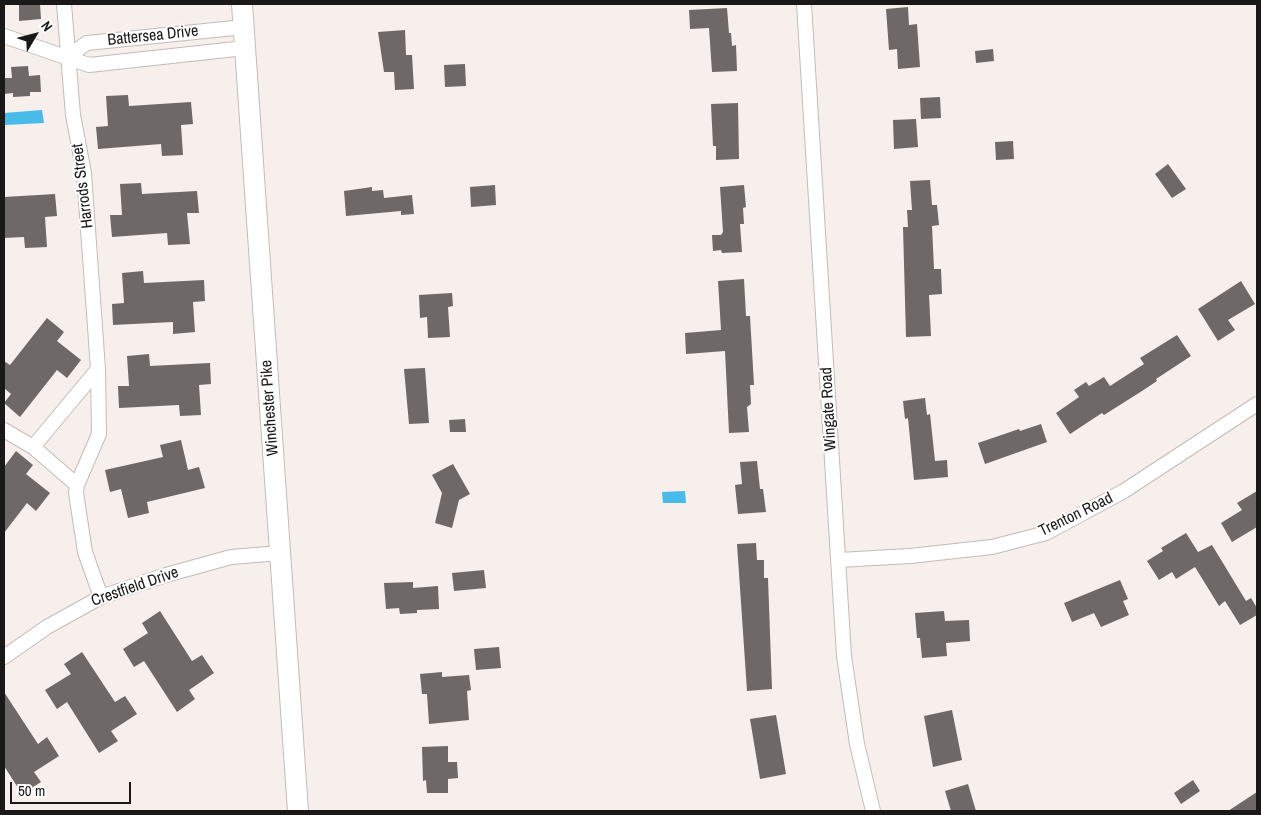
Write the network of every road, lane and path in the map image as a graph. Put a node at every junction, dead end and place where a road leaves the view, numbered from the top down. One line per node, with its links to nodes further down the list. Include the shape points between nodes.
1 (64, 4): 7 (street, Harrods Street)
2 (242, 4): 4 (main road, Winchester Pike)
3 (804, 4): 14 (street, Wingate Road)
4 (244, 27): 6 (main road, Winchester Pike); 7 (street, Battersea Drive, via 87,43)
5 (4, 36): 7 (street, Battersea Drive)
6 (245, 48): 7 (street, Battersea Drive, via 89,65); 13 (main road, Winchester Pike)
7 (67, 57): 8 (street, Harrods Street, via 84,173)
8 (98, 369): 11 (street); 12 (street, Harrods Street, via 99,434)
9 (1257, 404): 14 (street, Trenton Road, via 1124,491 1046,533 992,547)
10 (4, 430): 11 (street)
11 (33, 447): 12 (street)
12 (77, 484): 15 (street, Harrods Street, via 80,530)
13 (280, 553): 15 (street, Crestfield Drive, via 231,557); 17 (main road, Winchester Pike)
14 (839, 560): 18 (street, Wingate Road, via 844,656 857,744)
15 (101, 597): 16 (street, Crestfield Drive, via 46,627)
16 (4, 657)
17 (298, 811)
18 (873, 811)

